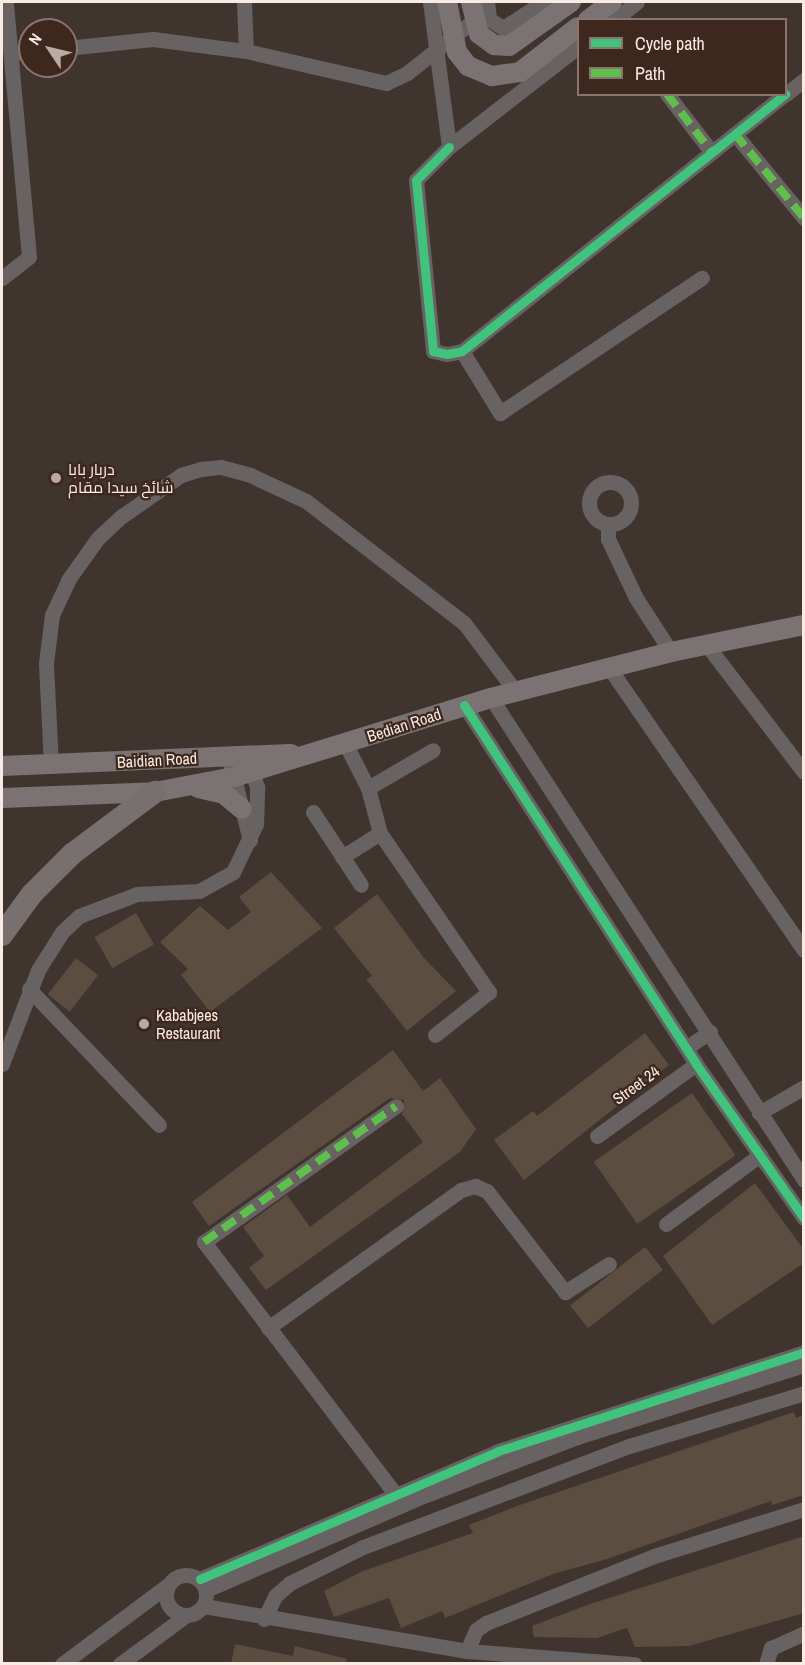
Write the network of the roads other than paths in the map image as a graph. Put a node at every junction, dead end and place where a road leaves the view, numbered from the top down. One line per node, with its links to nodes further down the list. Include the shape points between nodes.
1 (6, 2): 20 (street)
2 (244, 2): 17 (street)
3 (430, 2): 18 (street)
4 (447, 2): 14 (main road)
5 (487, 2): 6 (street, via 489,19 503,28)
6 (543, 2)
7 (571, 2): 10 (main road, via 509,46 488,42)
8 (612, 2): 11 (main road)
9 (637, 2): 12 (street)
10 (472, 11): 14 (street)
11 (591, 18)
12 (617, 18)
13 (577, 29): 21 (main road)
14 (452, 38): 18 (street); 21 (main road, via 461,59 479,73)
15 (78, 47): 17 (street, via 153,39)
16 (577, 48): 21 (street)
17 (246, 51): 18 (street, via 386,83)
18 (436, 51): 27 (street)
19 (18, 52): 20 (street)
20 (12, 53): 30 (street, via 29,257)
21 (531, 74): 27 (street)
22 (804, 80): 23 (street)
23 (787, 93)
24 (669, 96): 28 (street)
25 (782, 96): 26 (street)
26 (735, 134): 28 (street); 29 (street)
27 (449, 147): 32 (street, via 416,180 433,351)
28 (710, 150): 32 (street)
29 (804, 218)
30 (2, 278)
31 (702, 278): 32 (street, via 500,413)
32 (462, 351)
33 (608, 524): 36 (street, via 608,539 636,598)
34 (804, 625): 35 (main road, Bedian Road)
35 (706, 644): 36 (main road, Bedian Road); 46 (street)
36 (671, 652): 37 (main road, Bedian Road)
37 (610, 669): 38 (main road, Bedian Road); 60 (street)
38 (516, 692): 39 (main road, Bedian Road); 45 (street, via 464,623 306,501 250,475 201,469 181,475 122,516 98,538 68,580 52,615 46,663)
39 (491, 698): 40 (main road, Bedian Road); 57 (street)
40 (464, 705): 41 (main road, Bedian Road); 59 (street)
41 (346, 745): 43 (main road, Bedian Road); 48 (street)
42 (433, 750): 48 (street)
43 (240, 765): 45 (main road, Baidian Road); 47 (main road, Bedian Road); 51 (street); 54 (street, via 258,810)
44 (2, 766): 45 (main road, Baidian Road)
45 (51, 766)
46 (804, 772)
47 (186, 787): 49 (main road, Bedian Road); 51 (main road, via 224,794)
48 (368, 788): 53 (street)
49 (155, 792): 50 (main road, Bedian Road); 58 (highway, via 58,867)
50 (2, 798)
51 (242, 809): 54 (street)
52 (313, 812): 55 (street)
53 (380, 832): 55 (street); 63 (street, via 489,992)
54 (250, 840): 61 (street, via 238,866 214,886 198,891 137,894 79,916 53,944)
55 (342, 857): 56 (street)
56 (361, 885)
57 (642, 926): 59 (street); 62 (street)
58 (2, 935)
59 (620, 942): 64 (street)
60 (804, 950)
61 (29, 989): 65 (street); 70 (street)
62 (710, 1032): 64 (street); 69 (street)
63 (435, 1035)
64 (686, 1048): 66 (street)
65 (2, 1064)
66 (696, 1064): 71 (street, Street 24); 72 (street)
67 (804, 1087): 69 (street)
68 (396, 1106): 77 (street, via 204,1242)
69 (759, 1113): 73 (street)
70 (159, 1125)
71 (597, 1136)
72 (760, 1155): 74 (street); 75 (street)
73 (804, 1180)
74 (804, 1218)
75 (666, 1224)
76 (609, 1264): 77 (street, via 565,1292 487,1191 475,1186 461,1190)
77 (268, 1328): 81 (street)
78 (804, 1352): 81 (street, via 574,1424)
79 (804, 1365): 84 (street, via 577,1437 426,1495)
80 (804, 1392): 86 (street, via 629,1446 374,1543 290,1583 275,1596)
81 (396, 1495): 84 (street)
82 (804, 1509): 88 (street, via 654,1556 486,1623 476,1630)
83 (168, 1585): 84 (street, via 183,1575); 85 (street, via 168,1605); 89 (street)
84 (203, 1592): 85 (street); 86 (street)
85 (185, 1616): 90 (street)
86 (264, 1619): 88 (street)
87 (804, 1633): 92 (street, via 771,1648)
88 (467, 1651): 91 (street)
89 (62, 1664)
90 (120, 1664)
91 (634, 1664)
92 (766, 1664)

